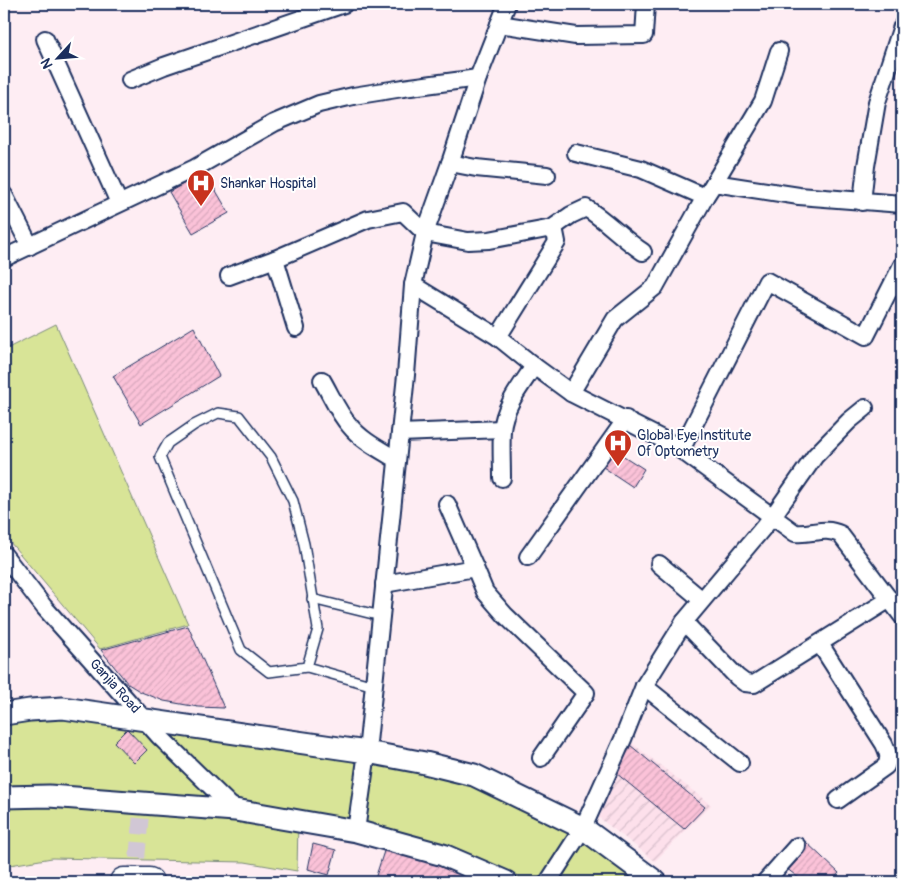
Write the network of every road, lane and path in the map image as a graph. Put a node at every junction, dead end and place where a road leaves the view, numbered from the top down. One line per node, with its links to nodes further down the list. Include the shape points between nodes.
1 (344, 4): 9 (street)
2 (507, 4): 4 (street)
3 (646, 4): 4 (street, via 644,35 576,36)
4 (499, 24): 8 (street)
5 (901, 37): 15 (street, via 877,102)
6 (45, 40): 16 (street)
7 (779, 50): 13 (street, via 763,101)
8 (478, 78): 11 (street); 16 (street, via 319,104 274,123 195,168)
9 (130, 80)
10 (576, 153): 13 (street)
11 (450, 163): 12 (street); 19 (street)
12 (547, 175)
13 (710, 190): 15 (street); 31 (street, via 655,287 615,319)
14 (4, 195): 20 (street)
15 (862, 202): 17 (street)
16 (119, 204): 20 (street)
17 (902, 204)
18 (551, 230): 19 (street, via 468,241); 21 (street, via 586,208); 28 (street, via 555,232 557,242)
19 (424, 233): 23 (street, via 403,212 388,214 368,219); 26 (street)
20 (30, 246): 22 (street)
21 (643, 252)
22 (4, 258)
23 (275, 259): 25 (street); 27 (street)
24 (902, 265): 36 (street, via 866,336 766,281)
25 (229, 276)
26 (413, 285): 28 (street); 35 (street)
27 (296, 328)
28 (498, 337): 29 (street)
29 (534, 366): 31 (street); 34 (street, via 512,398)
30 (322, 380): 37 (street, via 339,411 359,436)
31 (572, 393): 33 (street)
32 (865, 408): 40 (street, via 815,456)
33 (626, 419): 36 (street); 42 (street)
34 (502, 429): 35 (street); 38 (street)
35 (400, 432): 37 (street)
36 (682, 450): 40 (street)
37 (397, 460): 45 (street)
38 (502, 478)
39 (447, 504): 44 (street)
40 (773, 516): 47 (street, via 795,533 832,530 840,534); 48 (street)
41 (4, 555): 57 (street, Ganjia Road, via 44,607)
42 (528, 557)
43 (659, 564): 48 (street)
44 (476, 568): 45 (street); 59 (street, via 486,592 504,615 586,693)
45 (384, 584): 49 (street)
46 (312, 599): 49 (lane); 53 (lane, via 318,629); 53 (lane, via 304,544 293,501 271,457 239,416 218,413 168,443 160,457 241,650 269,672)
47 (890, 599): 50 (street); 52 (street)
48 (702, 600): 51 (street)
49 (381, 616): 54 (street)
50 (902, 616)
51 (684, 622): 52 (street, via 745,683 754,684 765,679); 55 (street)
52 (820, 644): 62 (street, via 889,754 886,766)
53 (307, 667): 54 (lane)
54 (374, 686): 58 (street)
55 (644, 686): 60 (street); 64 (street)
56 (4, 714): 57 (street, via 63,708)
57 (146, 721): 58 (street); 63 (street, Ganjia Road)
58 (367, 752): 64 (street, via 474,775); 65 (street)
59 (541, 758)
60 (740, 764)
61 (4, 797): 63 (street, via 49,796)
62 (838, 800)
63 (235, 810): 65 (street)
64 (583, 828): 70 (street); 71 (street)
65 (356, 831): 69 (street, via 443,855)
66 (797, 846): 72 (street)
67 (124, 882): 68 (highway)
68 (149, 882)
69 (506, 882)
70 (548, 882)
71 (656, 882)
72 (765, 882)

